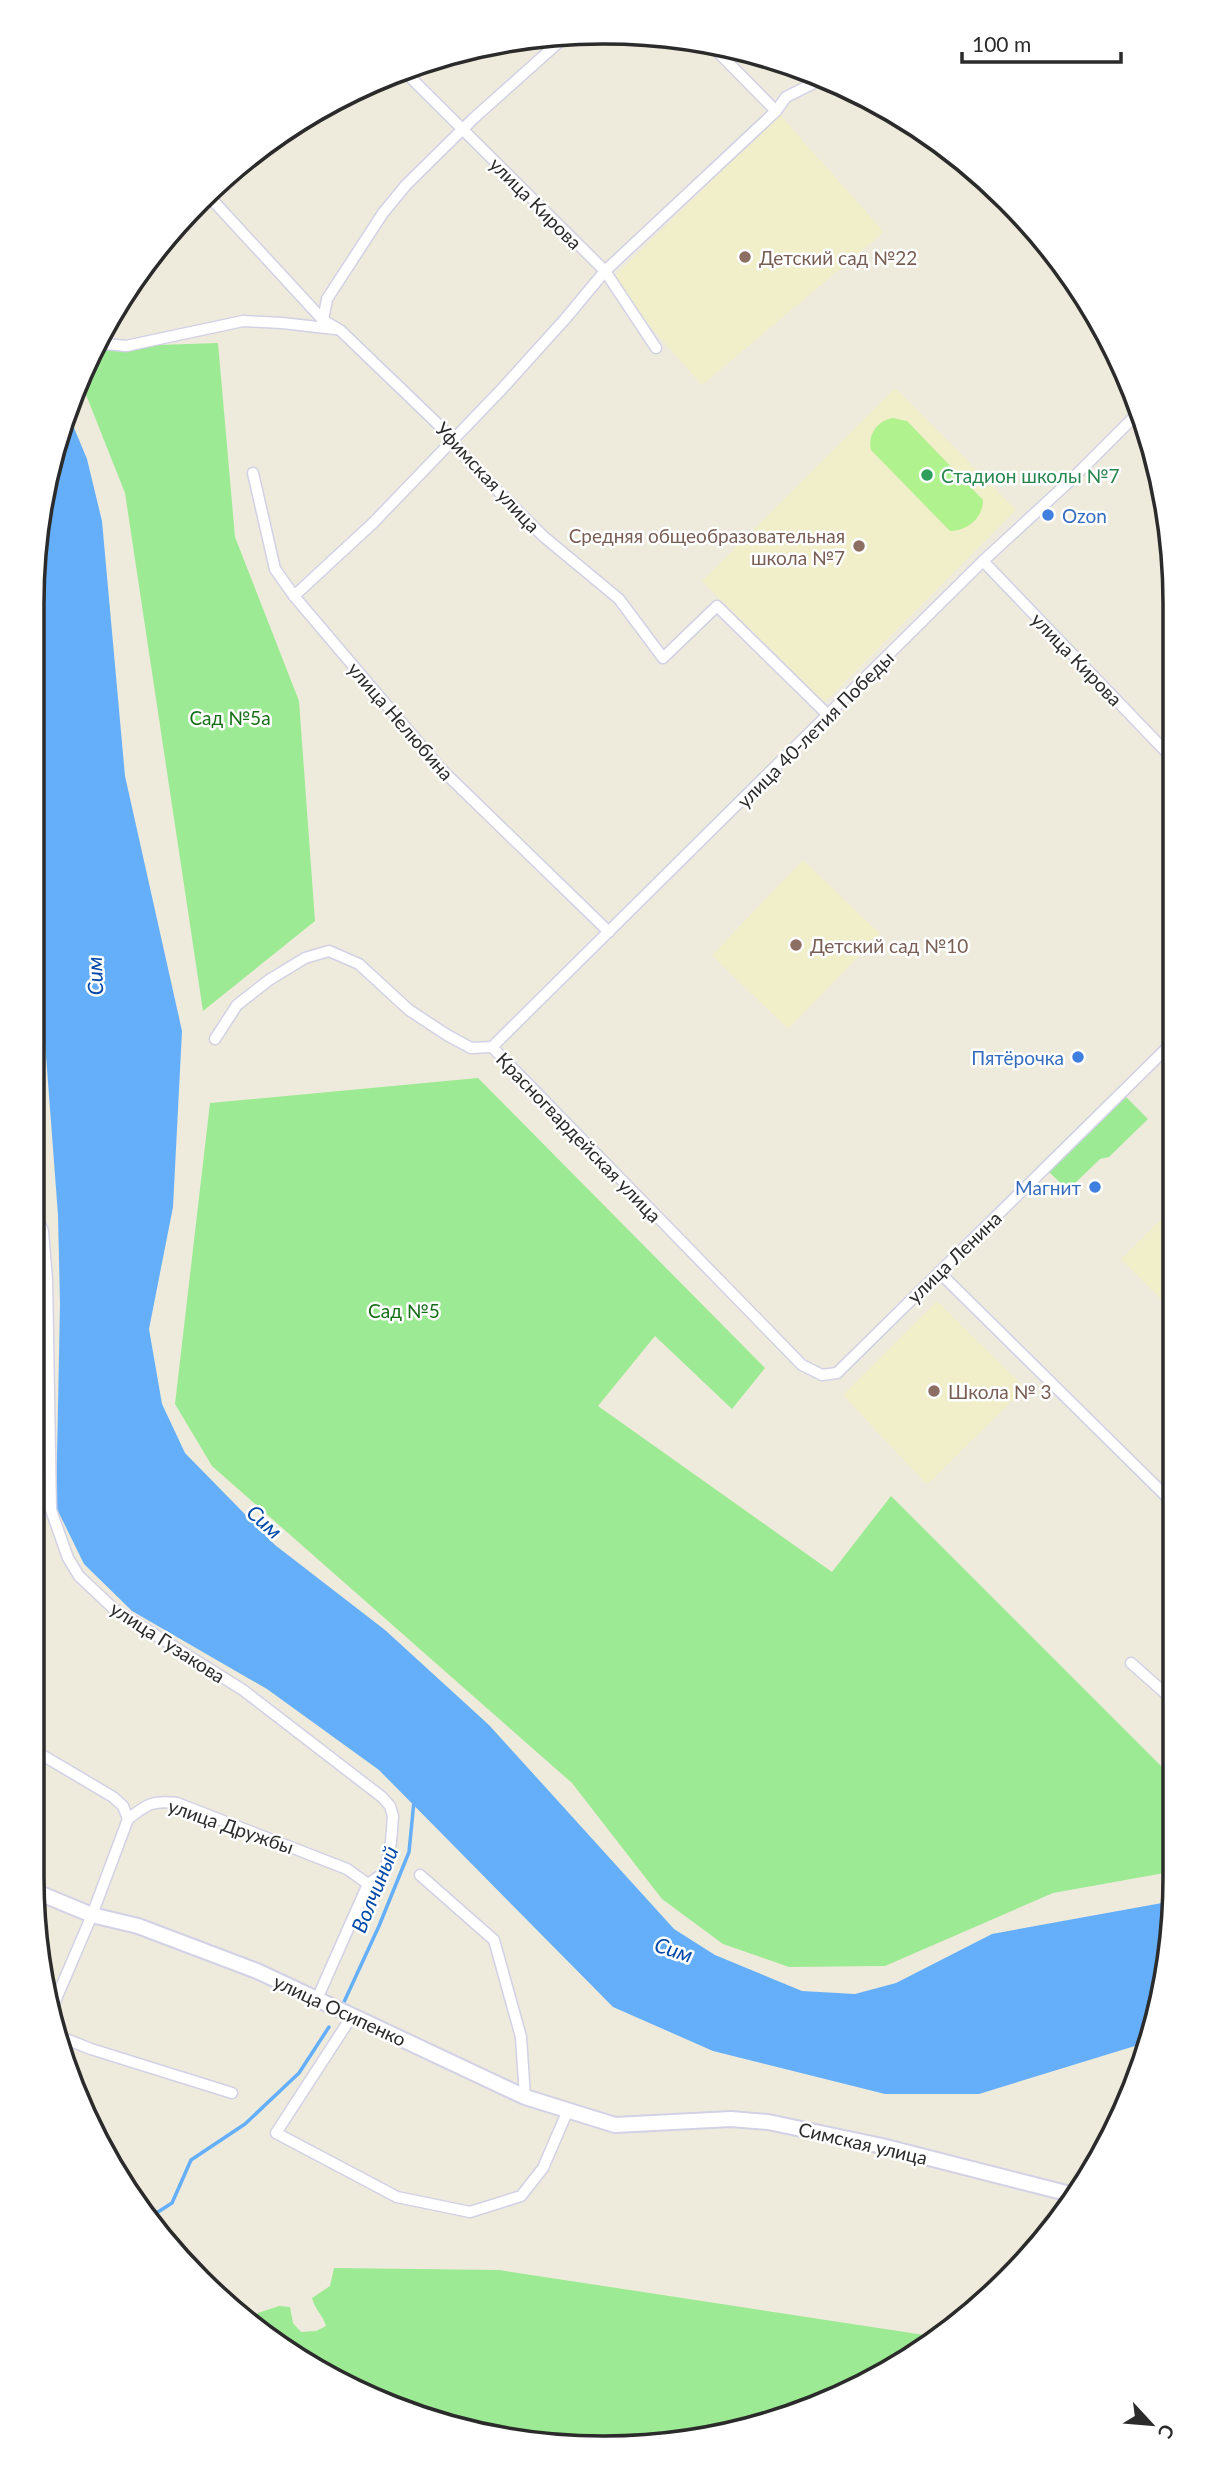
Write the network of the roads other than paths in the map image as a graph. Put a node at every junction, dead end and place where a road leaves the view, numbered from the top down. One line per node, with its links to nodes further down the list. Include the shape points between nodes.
1 (555, 46): 6 (street)
2 (723, 57): 5 (street)
3 (412, 78): 6 (street, улица Кирова)
4 (812, 84): 5 (street, via 786,97)
5 (776, 111): 8 (street)
6 (463, 130): 8 (street, улица Кирова); 9 (street, via 383,213 327,299)
7 (214, 202): 9 (street, Уфимская улица)
8 (605, 271): 12 (street, улица Кирова); 14 (street)
9 (323, 320): 10 (street, Уфимская улица)
10 (340, 330): 11 (street, via 243,321 126,346); 14 (street, Уфимская улица)
11 (107, 345)
12 (656, 348)
13 (1132, 419): 16 (street, улица 40-летия Победы)
14 (453, 440): 17 (street); 18 (street, Уфимская улица, via 543,536 619,599 663,658 718,606)
15 (253, 473): 17 (street, улица Нелюбина, via 275,569)
16 (983, 561): 18 (street, улица 40-летия Победы); 19 (street, улица Кирова)
17 (294, 596): 20 (street, улица Нелюбина, via 440,768)
18 (829, 716): 20 (street, улица 40-летия Победы)
19 (1163, 749)
20 (609, 932): 22 (street, улица 40-летия Победы)
21 (215, 1039): 22 (street, Красногвардейская улица, via 237,1005 269,980 305,958 329,951 359,964 409,1010 447,1035 471,1048)
22 (492, 1048): 26 (street, Красногвардейская улица, via 802,1365)
23 (1163, 1053): 25 (street, улица Ленина)
24 (44, 1243): 33 (street, улица Гузакова, via 51,1510 68,1558 79,1576 114,1609 214,1669 390,1806 391,1842 384,1872)
25 (939, 1272): 26 (street, улица Ленина, via 836,1373); 27 (street)
26 (822, 1376)
27 (1163, 1493)
28 (1131, 1663): 29 (street)
29 (1163, 1691)
30 (44, 1756): 31 (street, via 114,1797)
31 (128, 1819): 33 (street, улица Дружбы, via 158,1801 177,1803 347,1869); 35 (street)
32 (420, 1875): 41 (street, via 494,1940 521,2037)
33 (368, 1884): 37 (street, улица Гузакова)
34 (45, 1895): 35 (main road, улица Осипенко)
35 (93, 1915): 36 (street); 37 (main road, улица Осипенко, via 138,1926)
36 (57, 1996)
37 (317, 1999): 38 (main road, улица Осипенко)
38 (352, 2016): 41 (main road, улица Осипенко); 42 (street, via 276,2133 397,2197 470,2212 521,2196 543,2168)
39 (68, 2040): 40 (street)
40 (232, 2093)
41 (525, 2097): 42 (main road, улица Осипенко)
42 (568, 2110): 43 (main road, улица Осипенко, via 615,2125)
43 (645, 2125): 44 (main road, Симская улица, via 731,2119 768,2122)
44 (1065, 2193)

